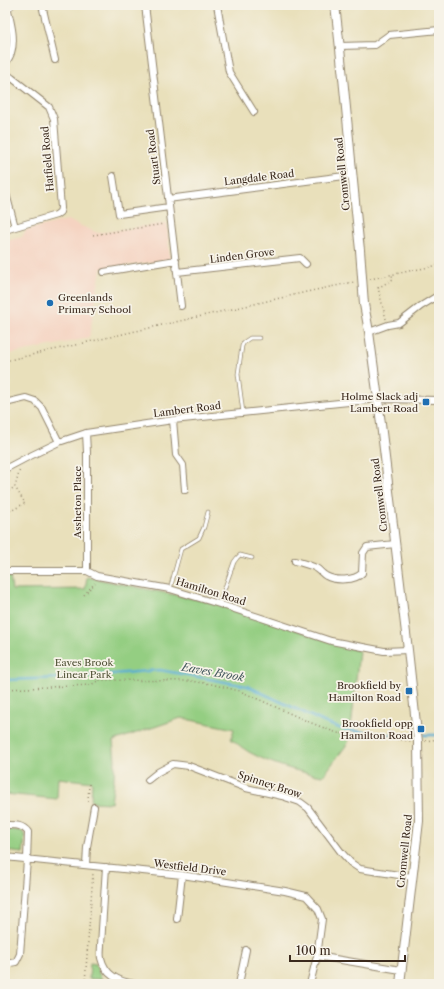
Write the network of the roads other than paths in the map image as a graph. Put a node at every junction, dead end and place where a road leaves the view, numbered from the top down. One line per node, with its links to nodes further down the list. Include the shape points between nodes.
1 (42, 5): 8 (street)
2 (145, 5): 15 (street, Stuart Road)
3 (217, 5): 11 (street, via 229,72)
4 (335, 5): 7 (street, Cromwell Road)
5 (7, 6): 9 (street, via 13,44)
6 (439, 30): 7 (street, via 389,35 376,45)
7 (340, 46): 12 (street, Cromwell Road)
8 (55, 60)
9 (5, 64)
10 (5, 73): 17 (street, Hatfield Road, via 49,107 54,119 61,208 56,215)
11 (254, 112)
12 (352, 175): 15 (street, Langdale Road); 25 (street, Cromwell Road, bridge)
13 (113, 176): 16 (street, via 119,214)
14 (5, 190): 17 (street)
15 (168, 199): 16 (street, Stuart Road)
16 (169, 207): 19 (street, Stuart Road)
17 (15, 227): 18 (street)
18 (5, 230)
19 (176, 260): 21 (street); 22 (street, Stuart Road)
20 (306, 264): 22 (street, Linden Grove, via 300,258)
21 (104, 272)
22 (177, 272): 24 (street, Stuart Road)
23 (439, 295): 25 (street, via 399,323)
24 (181, 306)
25 (369, 332): 27 (street, Cromwell Road)
26 (259, 338): 30 (lane, via 250,338 242,346 238,374)
27 (378, 399): 28 (street, Lambert Road); 30 (street, Lambert Road); 37 (street, Cromwell Road)
28 (439, 400)
29 (5, 403): 33 (street, via 26,398 35,401 42,408)
30 (243, 413): 31 (street, Lambert Road)
31 (173, 420): 32 (street, Lambert Road); 35 (street, via 176,455 184,465)
32 (86, 433): 33 (street, Lambert Road); 40 (street, Assheton Place)
33 (59, 442): 34 (street, Lambert Road)
34 (5, 469)
35 (185, 490)
36 (208, 512): 42 (lane, via 199,538 180,549)
37 (395, 544): 39 (street, via 367,547 363,553 362,573 356,578 331,578 318,569); 44 (street, Cromwell Road)
38 (252, 558): 43 (lane, via 240,555 234,562)
39 (295, 561)
40 (86, 571): 41 (street, Hamilton Road); 42 (street, Hamilton Road, via 97,576)
41 (5, 572)
42 (170, 589): 43 (street, Hamilton Road)
43 (219, 604): 44 (street, Hamilton Road, via 331,641 384,651)
44 (408, 650): 53 (street, Cromwell Road, via 418,742 419,821)
45 (148, 780): 53 (street, Spinney Brow, via 173,764 189,766 246,788 300,802 308,808 341,852 360,869)
46 (94, 807): 50 (street)
47 (5, 825): 49 (street, via 25,827 28,832)
48 (5, 857): 49 (street, Westfield Drive)
49 (27, 860): 50 (street, Westfield Drive); 57 (street, via 20,954 16,962)
50 (86, 865): 51 (street, Westfield Drive)
51 (106, 867): 52 (street, Westfield Drive); 59 (street, via 101,958 115,978)
52 (182, 875): 54 (street); 56 (street, Westfield Drive, via 306,896 318,909 322,919)
53 (412, 876): 58 (street, Cromwell Road)
54 (177, 919)
55 (246, 950): 60 (street)
56 (317, 956): 58 (street); 61 (street, Westfield Drive)
57 (5, 964)
58 (401, 970): 62 (street, Cromwell Road)
59 (134, 984)
60 (239, 984)
61 (310, 984)
62 (400, 984)

